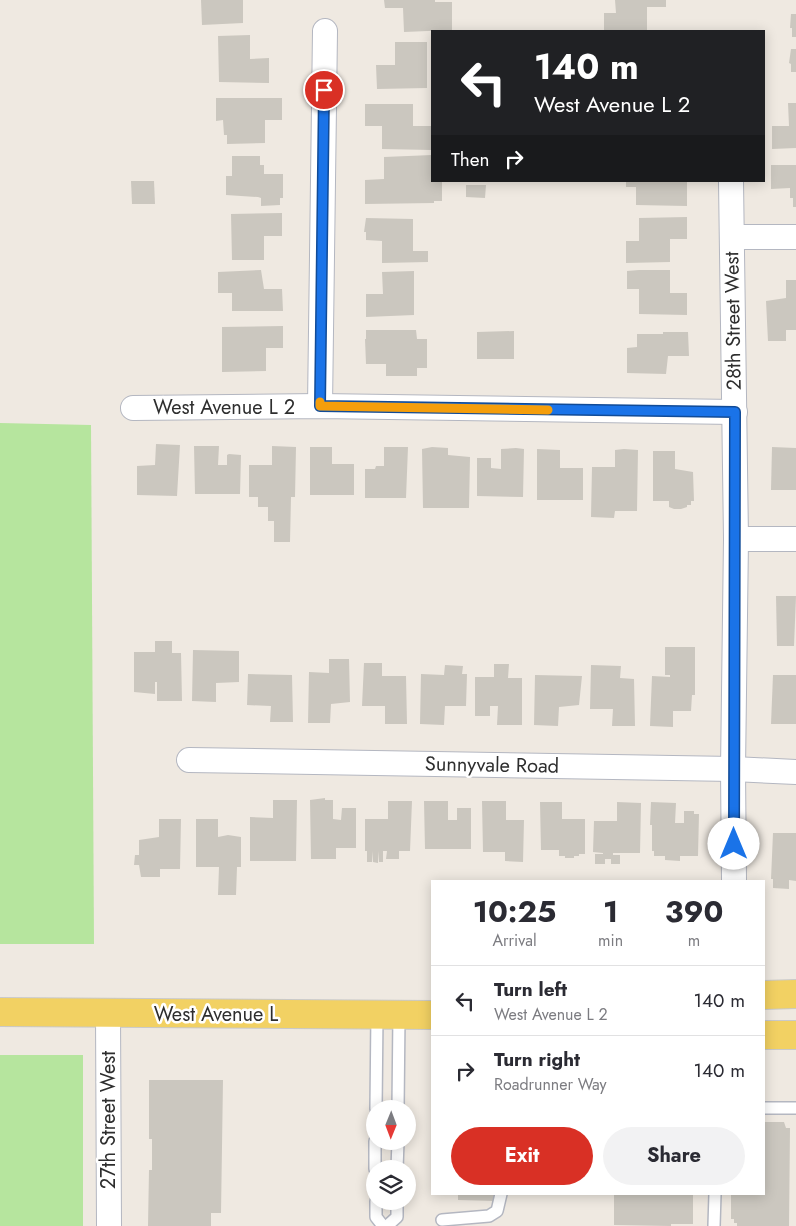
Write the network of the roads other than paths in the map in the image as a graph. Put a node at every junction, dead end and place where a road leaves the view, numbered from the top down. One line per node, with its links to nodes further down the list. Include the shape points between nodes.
1 (325, 31): 5 (street)
2 (732, 182): 3 (street, 28th Street West)
3 (732, 237): 4 (street); 7 (street, 28th Street West)
4 (796, 237)
5 (320, 406): 6 (street, West Avenue L 2); 7 (street, West Avenue L 2)
6 (133, 408)
7 (735, 412): 8 (street, 28th Street West)
8 (736, 538): 9 (street); 11 (street, 28th Street West)
9 (796, 539)
10 (188, 760): 11 (street, Sunnyvale Road)
11 (733, 769): 12 (street, Sunnyvale Road); 13 (street, 28th Street West)
12 (796, 772)
13 (734, 880)
14 (796, 994): 15 (main road)
15 (765, 995)
16 (0, 1012): 17 (main road, West Avenue L)
17 (108, 1013): 18 (main road, West Avenue L); 31 (street, 27th Street West)
18 (388, 1014): 19 (main road, West Avenue L); 22 (lane); 23 (lane)
19 (431, 1015)
20 (765, 1035): 21 (main road)
21 (796, 1035)
22 (377, 1100)
23 (397, 1100)
24 (765, 1108): 25 (lane)
25 (796, 1108)
26 (501, 1195): 30 (lane, via 497,1211 489,1216)
27 (716, 1195): 34 (lane)
28 (376, 1210): 32 (lane, via 376,1217)
29 (397, 1210): 33 (lane, via 397,1217)
30 (442, 1220)
31 (109, 1226)
32 (383, 1226)
33 (387, 1226)
34 (714, 1226)

